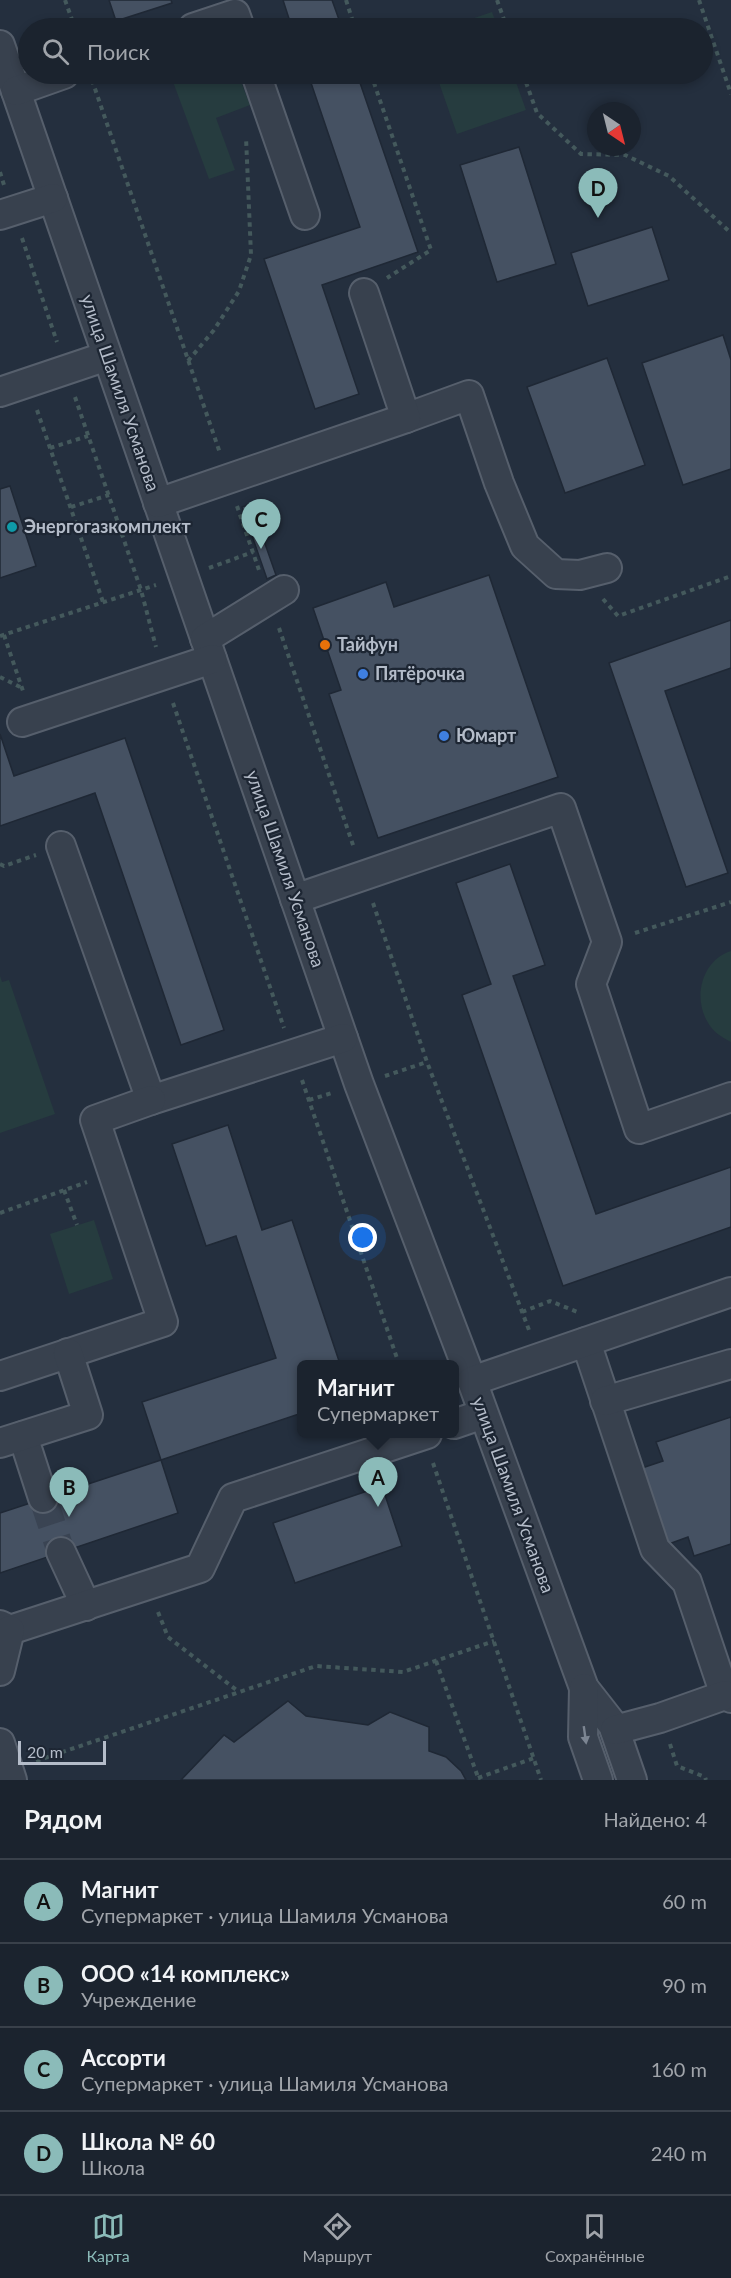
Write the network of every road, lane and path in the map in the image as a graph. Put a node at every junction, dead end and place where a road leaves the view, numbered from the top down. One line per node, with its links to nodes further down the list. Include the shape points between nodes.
1 (65, 0): 5 (path)
2 (345, 0): 6 (path)
3 (497, 0): 7 (path)
4 (699, 0): 8 (path)
5 (71, 18)
6 (351, 18)
7 (503, 18)
8 (705, 18)
9 (713, 41): 17 (path)
10 (0, 45): 16 (street, улица Шамиля Усманова)
11 (36, 84): 16 (street)
12 (93, 84): 26 (path)
13 (259, 84): 22 (street)
14 (374, 84): 24 (path, via 431,250)
15 (527, 84): 23 (path, via 537,112 581,154 625,155 669,176)
16 (16, 91): 20 (street, улица Шамиля Усманова)
17 (731, 94)
18 (245, 130): 26 (path, via 251,255 239,291)
19 (0, 172): 21 (path)
20 (53, 198): 21 (street); 25 (street, улица Шамиля Усманова)
21 (7, 213): 27 (path)
22 (305, 215)
23 (731, 233)
24 (364, 293): 30 (street)
25 (107, 356): 27 (street); 35 (street, улица Шамиля Усманова)
26 (188, 362): 33 (path)
27 (66, 370): 28 (street); 31 (path)
28 (28, 383): 29 (street); 32 (path)
29 (0, 392)
30 (406, 417): 33 (street); 38 (street, via 469,395 525,546 556,574)
31 (88, 436): 32 (path); 34 (path)
32 (51, 448): 36 (path)
33 (228, 479): 35 (street); 37 (path)
34 (109, 495): 36 (path); 41 (path)
35 (158, 502): 39 (street, улица Шамиля Усманова)
36 (70, 507): 43 (path)
37 (253, 552): 39 (path); 42 (path)
38 (593, 571): 40 (path, via 618,616)
39 (184, 576): 41 (path); 45 (street, улица Шамиля Усманова)
40 (731, 576)
41 (141, 590): 43 (path); 46 (path)
42 (277, 596): 45 (street); 52 (path)
43 (103, 602): 44 (path)
44 (2, 635): 48 (path)
45 (209, 649): 46 (street); 53 (street, улица Шамиля Усманова)
46 (164, 675): 49 (street); 57 (path)
47 (0, 676): 48 (path)
48 (22, 688): 49 (path)
49 (28, 721)
50 (61, 846): 51 (path, via 4,866); 62 (street)
51 (0, 864)
52 (364, 876): 53 (street); 55 (street, via 561,808); 58 (path)
53 (295, 899): 56 (street, улица Шамиля Усманова)
54 (731, 902): 55 (path)
55 (608, 942): 61 (street, via 591,984 639,1129)
56 (343, 1038): 57 (street); 77 (street, улица Шамиля Усманова)
57 (293, 1054): 62 (street); 63 (path)
58 (427, 1062): 59 (path); 69 (path)
59 (392, 1074)
60 (331, 1093): 63 (path)
61 (731, 1097)
62 (151, 1100): 72 (street, via 95,1120 163,1322)
63 (309, 1100): 74 (path)
64 (73, 1187): 65 (path)
65 (64, 1190): 66 (path); 67 (path)
66 (0, 1213)
67 (77, 1226)
68 (731, 1292): 70 (street)
69 (522, 1312): 70 (path, via 550,1300); 73 (path)
70 (621, 1330): 71 (street)
71 (586, 1342): 73 (street); 78 (street)
72 (68, 1353): 76 (street); 83 (street, via 88,1415)
73 (540, 1358): 77 (street)
74 (397, 1360)
75 (731, 1364): 78 (street)
76 (0, 1376)
77 (472, 1381): 79 (street, улица Шамиля Усманова)
78 (605, 1401): 94 (street, via 655,1549 687,1582)
79 (483, 1414): 80 (street); 92 (street, улица Шамиля Усманова)
80 (459, 1422)
81 (413, 1438): 86 (street, via 233,1498 200,1568)
82 (426, 1438): 89 (path)
83 (11, 1440): 84 (street)
84 (43, 1498)
85 (61, 1552): 87 (street)
86 (147, 1587): 87 (street); 93 (path, via 168,1637)
87 (86, 1606): 88 (street)
88 (5, 1628): 91 (street)
89 (494, 1641): 90 (path); 97 (path)
90 (436, 1661): 93 (path, via 403,1672 316,1666); 100 (path)
91 (0, 1671)
92 (584, 1688): 95 (street, улица Шамиля Усманова); 102 (street, улица Шамиля Усманова, one-way to 102, via 583,1737)
93 (239, 1692): 99 (path)
94 (728, 1696): 95 (street)
95 (615, 1730): 103 (street, улица Шамиля Усманова)
96 (0, 1743): 99 (street)
97 (534, 1758): 100 (path); 101 (path)
98 (677, 1766): 104 (path)
99 (10, 1775)
100 (479, 1779)
101 (542, 1780)
102 (598, 1780)
103 (632, 1780)
104 (706, 1780)

